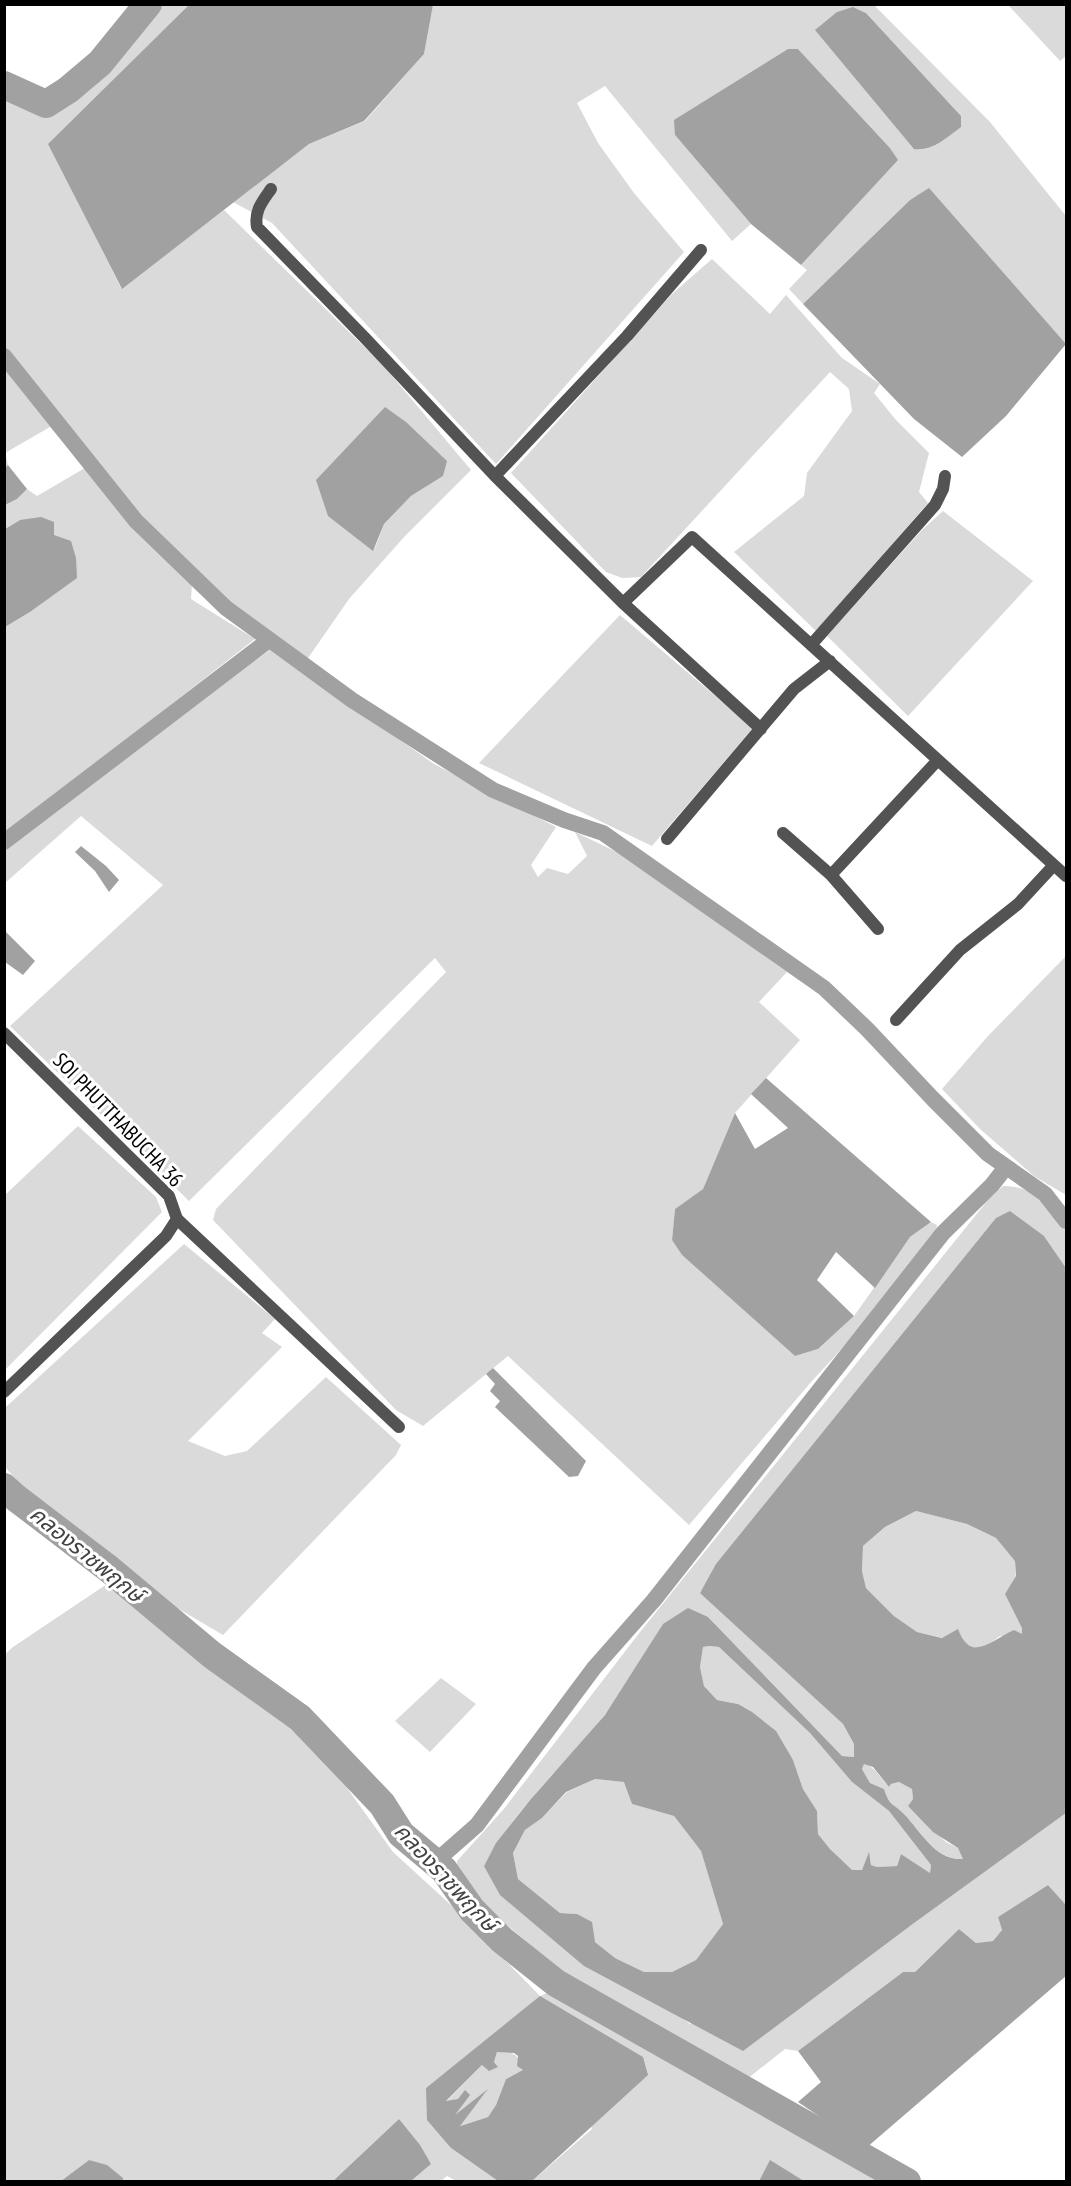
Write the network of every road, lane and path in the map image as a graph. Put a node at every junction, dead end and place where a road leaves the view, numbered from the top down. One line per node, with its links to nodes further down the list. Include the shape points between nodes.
1 (271, 189): 3 (street, via 258,208 257,227)
2 (701, 250): 3 (street, via 627,336)
3 (495, 476): 5 (street)
4 (945, 476): 6 (street, via 935,505)
5 (623, 603): 6 (street, via 692,537); 8 (street)
6 (811, 645): 7 (street)
7 (830, 661): 8 (street, via 794,689); 9 (street)
8 (761, 729): 11 (street)
9 (938, 760): 12 (street); 13 (street)
10 (783, 832): 13 (street)
11 (667, 839)
12 (1054, 865): 14 (street); 16 (street, via 1018,904 960,950)
13 (831, 876): 15 (street)
14 (1066, 876)
15 (878, 929)
16 (896, 1020)
17 (4, 1033): 18 (street, SOI PHUTTHABUCHA 36, via 169,1196)
18 (177, 1219): 19 (street, SOI PHUTTHABUCHA 36, via 166,1236); 20 (street)
19 (4, 1392)
20 (399, 1427)

